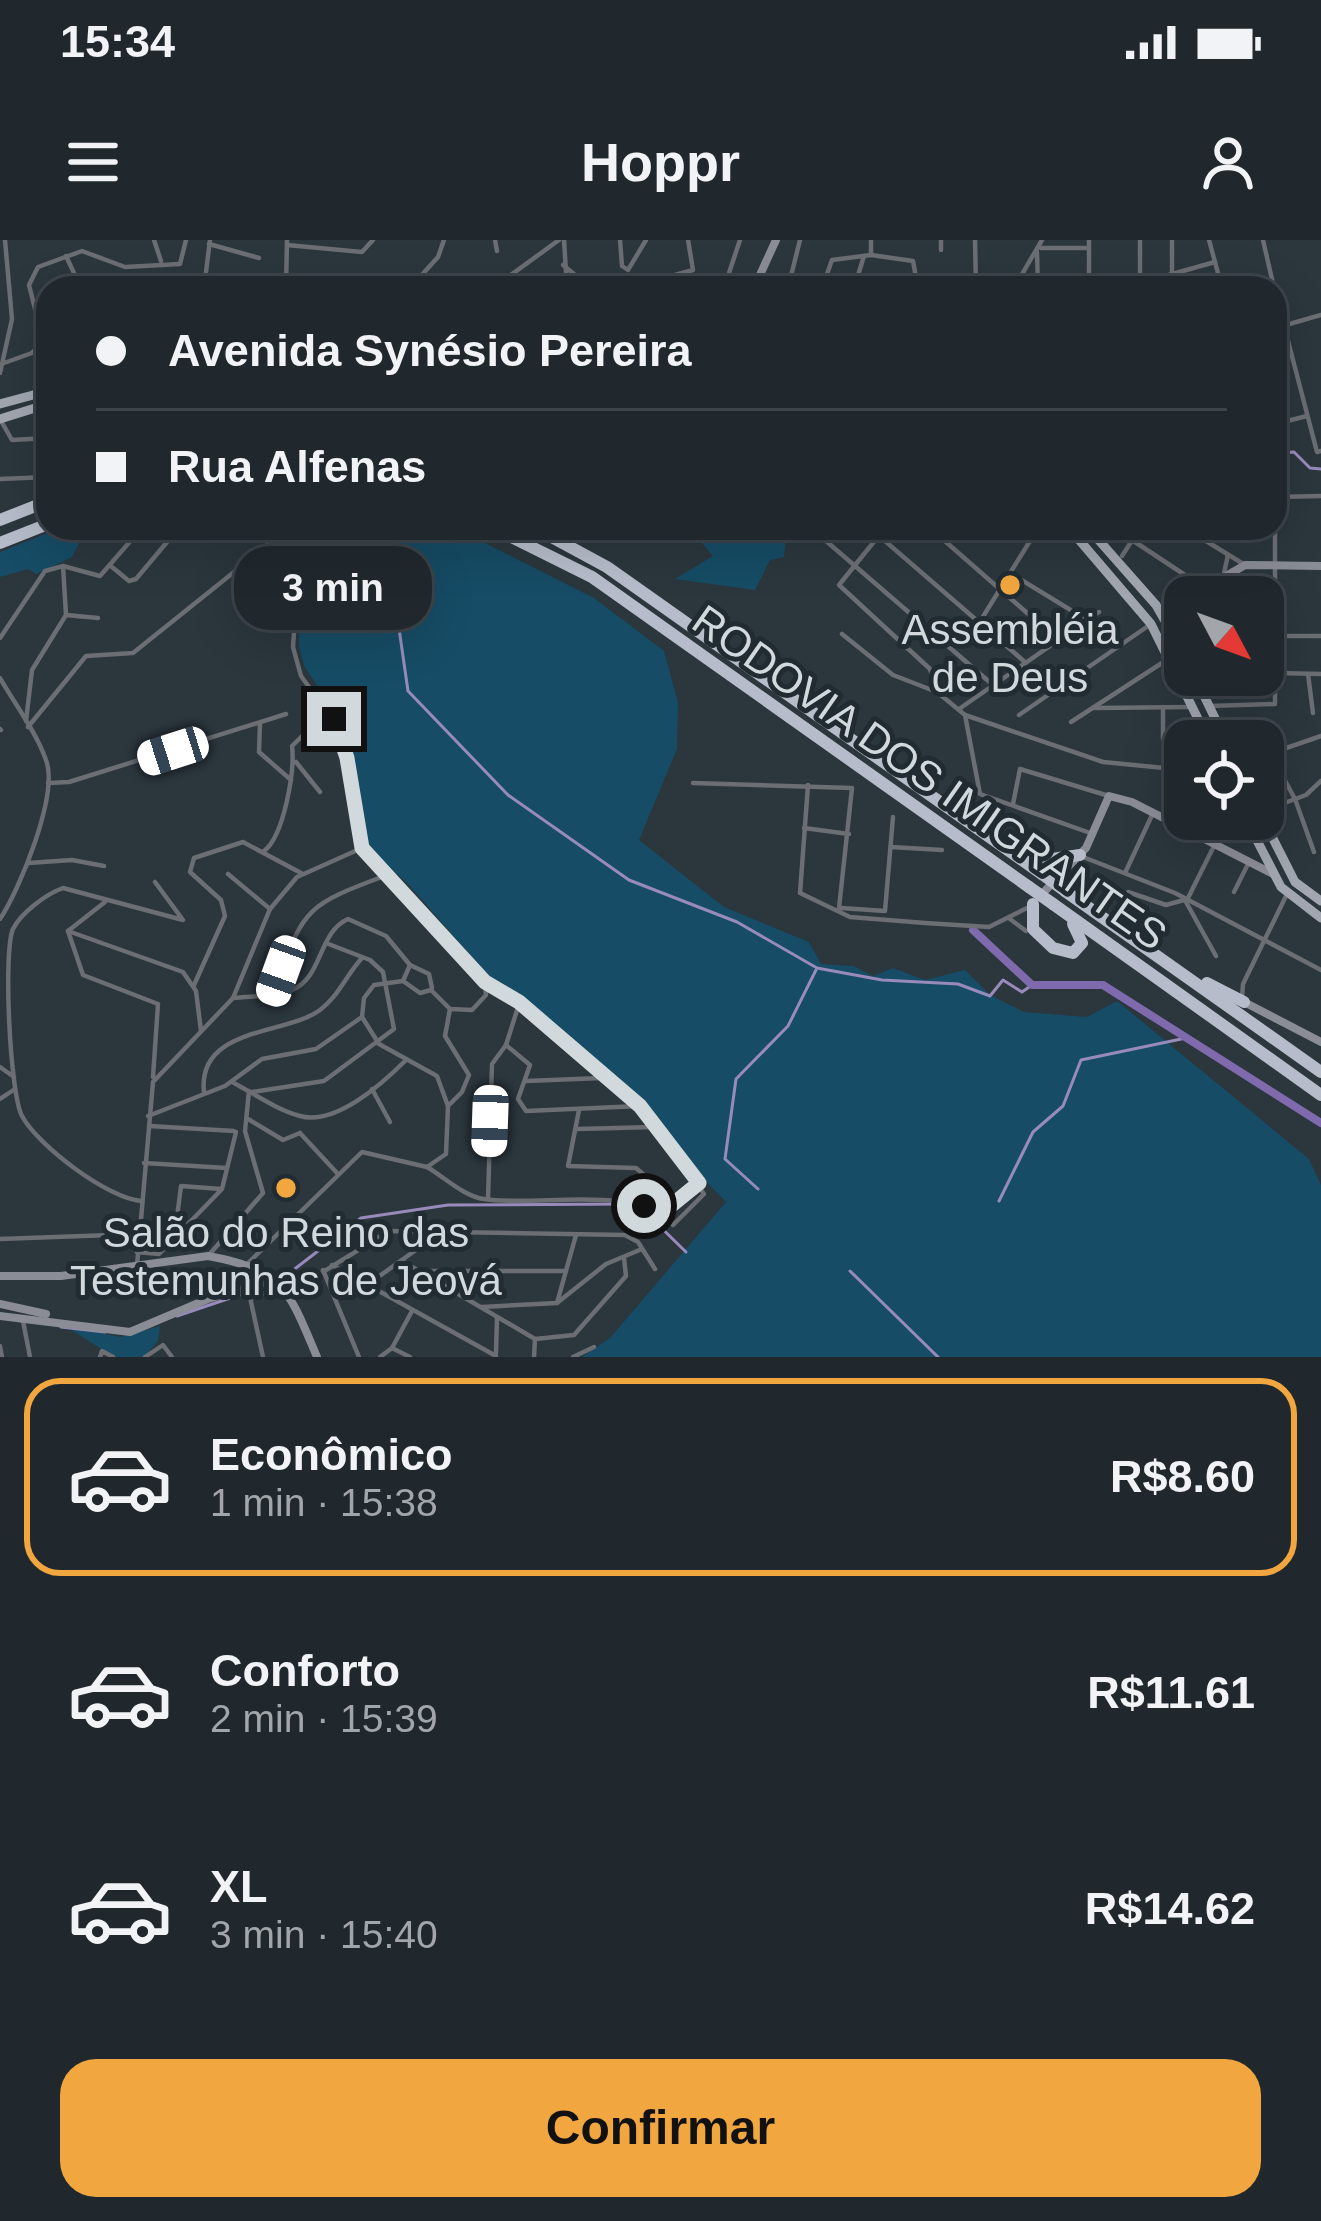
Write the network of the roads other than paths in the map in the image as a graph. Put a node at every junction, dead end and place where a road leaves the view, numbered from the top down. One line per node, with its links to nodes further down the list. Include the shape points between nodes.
1 (5, 240): 66 (street, via 12,319)
2 (154, 240): 31 (street)
3 (186, 240): 31 (street, via 180,263)
4 (373, 240): 23 (street, via 362,252)
5 (444, 240): 39 (street)
6 (495, 240): 27 (street)
7 (561, 240): 33 (street); 40 (street)
8 (620, 240): 9 (street, via 628,270)
9 (646, 240)
10 (688, 240): 34 (street)
11 (735, 240): 45 (street)
12 (776, 240): 46 (street)
13 (800, 240): 47 (street)
14 (871, 240): 28 (street)
15 (941, 240): 25 (street)
16 (976, 240): 51 (street)
17 (1042, 240): 26 (street)
18 (1140, 240): 55 (street)
19 (1172, 240): 35 (street)
20 (1209, 240): 32 (street)
21 (1263, 240): 58 (street)
22 (209, 242): 30 (street); 37 (street)
23 (287, 242): 38 (street)
24 (1089, 244): 26 (street); 54 (street)
25 (941, 250)
26 (1038, 250): 52 (street); 53 (street)
27 (497, 251)
28 (867, 255): 48 (street, via 832,260); 49 (street); 50 (street, via 913,261)
29 (66, 256): 31 (street, via 86,251 125,267); 36 (street); 59 (street, via 29,279)
30 (260, 258)
31 (160, 260)
32 (1215, 262): 35 (street); 57 (street)
33 (562, 264): 41 (street); 42 (street)
34 (693, 270): 43 (street); 44 (street)
35 (1173, 275): 56 (street)
36 (75, 276)
37 (205, 276)
38 (286, 276)
39 (420, 276)
40 (510, 276)
41 (564, 276)
42 (576, 276)
43 (674, 276)
44 (694, 276)
45 (728, 276)
46 (760, 276)
47 (791, 276)
48 (826, 276)
49 (859, 276)
50 (915, 276)
51 (976, 276)
52 (1022, 276)
53 (1038, 276)
54 (1089, 276)
55 (1140, 276)
56 (1170, 276)
57 (1219, 276)
58 (1272, 276)
59 (36, 299)
60 (1321, 315): 61 (street)
61 (1287, 325)
62 (1287, 340): 64 (street)
63 (36, 348): 66 (street)
64 (1291, 355): 65 (street); 71 (street)
65 (1287, 356)
66 (4, 363): 67 (street)
67 (0, 373)
68 (36, 394): 69 (main road)
69 (0, 404)
70 (36, 408): 72 (main road)
71 (1307, 416): 73 (street); 75 (street)
72 (0, 419): 74 (street, via 12,440)
73 (1287, 421)
74 (36, 439)
75 (1319, 452)
76 (36, 478): 77 (street)
77 (0, 479)
78 (1321, 496): 79 (street)
79 (1287, 497)
80 (36, 506): 81 (highway)
81 (0, 520)
82 (36, 529): 99 (highway)
83 (132, 540): 104 (street)
84 (169, 540): 104 (street, via 136,579)
85 (274, 540): 151 (street, via 133,653 86,656)
86 (310, 540): 142 (street, via 313,576 293,647 301,676)
87 (517, 540): 203 (highway, RODOVIA DOS IMIGRANTES, bridge, via 592,577)
88 (557, 540): 173 (highway, RODOVIA DOS IMIGRANTES, via 607,567)
89 (826, 540): 102 (street)
90 (876, 540): 102 (street)
91 (884, 540): 120 (street)
92 (944, 540): 113 (street)
93 (1031, 540): 108 (street)
94 (1079, 540): 114 (main road)
95 (1098, 540): 117 (main road)
96 (1132, 540): 101 (street); 110 (street)
97 (1204, 540): 100 (street)
98 (1275, 540): 106 (street)
99 (0, 544)
100 (1228, 555): 105 (street); 109 (street)
101 (1122, 556)
102 (854, 565): 134 (street); 135 (street, via 840,587 930,669)
103 (62, 566): 104 (street, via 97,577); 116 (street); 125 (street, via 38,577)
104 (112, 566)
105 (1245, 566): 106 (street); 109 (street)
106 (1274, 566): 107 (street); 112 (street)
107 (1321, 566)
108 (1010, 573): 113 (street); 119 (street)
109 (1224, 573): 111 (street)
110 (1186, 576)
111 (1220, 576)
112 (1274, 576)
113 (1000, 590): 120 (street); 126 (street)
114 (1136, 605): 117 (main road, via 1150,618); 121 (main road)
115 (1099, 612): 119 (street)
116 (66, 615): 118 (street); 151 (street, via 32,670)
117 (1163, 615)
118 (98, 618)
119 (1087, 620): 126 (street)
120 (979, 623): 129 (street)
121 (1151, 624): 127 (main road); 146 (street)
122 (842, 634): 135 (street, via 893,675)
123 (1284, 636): 124 (street)
124 (1321, 636)
125 (0, 638)
126 (1058, 640): 129 (street)
127 (1163, 645): 140 (main road)
128 (1164, 662): 141 (street)
129 (1026, 663): 134 (street)
130 (1284, 674): 131 (street)
131 (1308, 674): 132 (street); 144 (street)
132 (1321, 674)
133 (0, 678): 151 (street)
134 (993, 685): 143 (street)
135 (937, 692): 143 (street)
136 (1205, 696): 138 (main road)
137 (1276, 696): 138 (street)
138 (1210, 706): 148 (main road)
139 (1163, 707): 140 (street); 141 (street); 153 (street)
140 (1192, 707): 147 (main road)
141 (1095, 708): 149 (street)
142 (328, 711): 156 (street, via 293,744); 179 (street, via 347,758)
143 (962, 712): 157 (street, via 1103,762); 167 (street, via 978,792)
144 (1312, 713)
145 (286, 714): 150 (street)
146 (1019, 715)
147 (1198, 720)
148 (1216, 720)
149 (1071, 722)
150 (260, 723): 158 (street, via 259,752); 161 (street)
151 (27, 724): 161 (street, via 46,758)
152 (1319, 736): 154 (street); 155 (street)
153 (1163, 739)
154 (1321, 746)
155 (1284, 748)
156 (296, 762): 158 (street); 164 (street)
157 (1164, 768)
158 (291, 780): 181 (street, via 280,837)
159 (1284, 781): 166 (street)
160 (1321, 782): 166 (street)
161 (48, 783): 185 (street)
162 (693, 783): 163 (street)
163 (808, 785): 171 (street); 172 (street, via 850,787)
164 (320, 792)
165 (1108, 796): 167 (street, via 1020,769); 169 (street); 174 (street)
166 (1295, 799): 168 (street); 182 (street)
167 (1013, 804): 174 (street)
168 (1284, 804)
169 (1154, 813): 177 (street); 189 (street)
170 (893, 817): 178 (street)
171 (804, 828): 172 (street); 200 (street, via 798,890)
172 (849, 834): 200 (street)
173 (984, 834): 183 (highway, via 1045,860); 214 (highway, RODOVIA DOS IMIGRANTES, bridge)
174 (1093, 834): 183 (street)
175 (1256, 840): 190 (main road)
176 (1275, 840): 197 (main road, via 1295,882)
177 (1215, 844): 184 (street); 196 (street)
178 (891, 847): 180 (street); 200 (street, via 885,911)
179 (362, 848): 187 (street); 191 (street)
180 (942, 850)
181 (264, 851): 187 (street); 220 (street, via 237,842 191,861 192,875 225,916)
182 (1313, 852)
183 (1080, 856): 189 (street); 199 (street)
184 (1250, 862): 190 (street); 194 (street)
185 (28, 863): 186 (street); 202 (street)
186 (104, 866)
187 (301, 873): 201 (street)
188 (228, 874): 201 (street)
189 (1125, 874): 196 (street)
190 (1273, 874): 195 (main road)
191 (387, 875): 219 (street); 222 (street, via 319,901 296,932)
192 (155, 882): 198 (street, via 183,920)
193 (1128, 892): 196 (street)
194 (1234, 892)
195 (1287, 895): 204 (main road); 210 (street)
196 (1185, 901): 210 (street); 212 (street)
197 (1321, 901)
198 (105, 902): 207 (street, via 59,889); 208 (street)
199 (1033, 904): 203 (highway, via 1033,929 1061,952 1082,943); 206 (street)
200 (838, 908): 206 (street, via 925,923 989,927)
201 (270, 909): 223 (street)
202 (5, 911): 205 (street); 207 (street)
203 (1071, 917): 246 (highway, RODOVIA DOS IMIGRANTES)
204 (1321, 918)
205 (0, 919)
206 (1010, 920): 209 (street)
207 (16, 924): 237 (street)
208 (68, 931): 220 (street, via 166,963); 233 (street, via 83,975 158,1004)
209 (1026, 932)
210 (1264, 942): 216 (street); 225 (street, via 1243,985)
211 (326, 943): 213 (street); 215 (street, via 338,924 357,920 386,936); 222 (street, via 311,976)
212 (1216, 956)
213 (363, 957): 217 (street); 245 (street, via 314,1014 236,1040 208,1067)
214 (1162, 959): 225 (highway); 236 (highway, RODOVIA DOS IMIGRANTES)
215 (410, 965): 218 (street); 221 (street, via 429,974)
216 (1321, 970)
217 (385, 980): 218 (street); 227 (street, via 369,991); 230 (street, via 395,1024)
218 (403, 981): 221 (street, via 420,993)
219 (485, 982): 224 (street); 226 (street, via 478,1007)
220 (194, 986): 228 (street)
221 (431, 990): 226 (street)
222 (272, 994): 223 (street)
223 (233, 998): 228 (street)
224 (519, 1002): 231 (street); 238 (street)
225 (1244, 1002): 229 (street)
226 (450, 1009): 248 (street, via 445,1036 469,1076)
227 (362, 1017): 230 (street); 241 (street, via 316,1048 262,1059)
228 (202, 1031): 234 (street)
229 (1321, 1042)
230 (379, 1043): 232 (street); 244 (street, via 324,1081)
231 (506, 1045): 239 (street, via 530,1065); 267 (street, via 492,1064)
232 (407, 1059): 243 (street); 248 (street, via 433,1071)
233 (154, 1061): 234 (street); 240 (street)
234 (168, 1064): 240 (street)
235 (0, 1067): 237 (street)
236 (1321, 1072)
237 (14, 1077): 242 (street)
238 (602, 1078): 239 (street); 249 (street)
239 (526, 1081): 250 (street, via 518,1099 526,1111)
240 (153, 1082): 251 (street)
241 (232, 1082): 244 (street); 245 (street)
242 (15, 1089): 247 (street); 268 (street, via 21,1115 37,1134 110,1195)
243 (372, 1089): 252 (street, via 334,1111); 254 (street)
244 (250, 1091): 252 (street); 253 (street)
245 (204, 1092): 251 (street)
246 (1321, 1095)
247 (0, 1100)
248 (448, 1106): 262 (street, via 446,1154)
249 (640, 1106): 250 (street); 256 (street)
250 (579, 1110): 257 (street)
251 (148, 1116): 255 (street)
252 (301, 1117): 260 (street)
253 (248, 1119): 258 (street); 260 (street, via 284,1140)
254 (390, 1122)
255 (147, 1126): 259 (street); 261 (street)
256 (655, 1127): 257 (street); 265 (street)
257 (578, 1129): 269 (street, via 569,1168 636,1168)
258 (245, 1131): 259 (street); 280 (street, via 263,1192)
259 (236, 1132): 263 (street)
260 (300, 1133): 264 (street)
261 (144, 1163): 263 (street); 268 (street)
262 (428, 1167): 264 (street, via 369,1150); 267 (street)
263 (227, 1168): 266 (street)
264 (338, 1174): 284 (street)
265 (699, 1183): 269 (street); 271 (street, via 704,1190 677,1223)
266 (222, 1189): 277 (street); 277 (street, via 181,1186)
267 (484, 1200): 270 (street)
268 (141, 1201): 274 (street)
269 (677, 1203): 271 (street)
270 (647, 1207): 271 (street); 273 (street)
271 (662, 1213)
272 (441, 1232): 275 (street); 282 (street); 283 (street, via 381,1233)
273 (660, 1232)
274 (138, 1234): 276 (street); 279 (street)
275 (577, 1235): 278 (street, via 625,1235); 289 (street)
276 (0, 1239)
277 (174, 1240): 279 (street, via 155,1256)
278 (642, 1249): 281 (street); 286 (street)
279 (137, 1252): 285 (street)
280 (208, 1256): 284 (street); 285 (street)
281 (624, 1257): 294 (street); 301 (street, via 623,1282 580,1329)
282 (402, 1261): 288 (street); 291 (street)
283 (332, 1265): 287 (street); 291 (street)
284 (245, 1266): 292 (street)
285 (137, 1269): 290 (street)
286 (655, 1269)
287 (322, 1270): 292 (street); 314 (street)
288 (420, 1271): 289 (street); 296 (street)
289 (566, 1271): 294 (street)
290 (0, 1276)
291 (368, 1285): 298 (street)
292 (282, 1286): 293 (street); 313 (street)
293 (249, 1294): 297 (street, via 208,1299 142,1329); 312 (street)
294 (557, 1303): 296 (street)
295 (0, 1304): 297 (street)
296 (482, 1307): 300 (street)
297 (21, 1311): 299 (street); 307 (street)
298 (412, 1311): 304 (street); 305 (street)
299 (0, 1316)
300 (496, 1317): 301 (street); 305 (street)
301 (535, 1339): 317 (street)
302 (0, 1346): 306 (street)
303 (594, 1347): 318 (street)
304 (392, 1348): 315 (street); 316 (street)
305 (496, 1356)
306 (2, 1357)
307 (30, 1357)
308 (100, 1357): 309 (street)
309 (113, 1357)
310 (145, 1357): 311 (street, via 157,1346)
311 (172, 1357)
312 (262, 1357)
313 (317, 1357)
314 (359, 1357)
315 (380, 1357)
316 (410, 1357)
317 (534, 1357)
318 (573, 1357)

